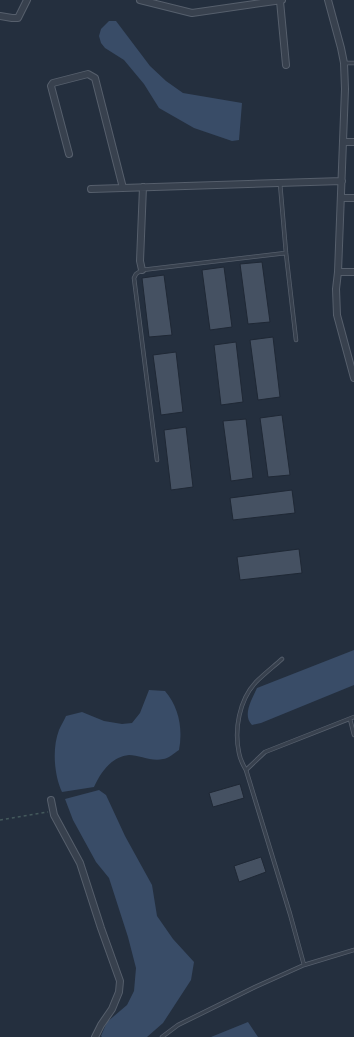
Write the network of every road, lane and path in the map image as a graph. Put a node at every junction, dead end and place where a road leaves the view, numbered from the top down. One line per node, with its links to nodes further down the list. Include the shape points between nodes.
1 (28, 0): 5 (street, via 18,18)
2 (140, 0): 3 (street, via 192,13)
3 (281, 0): 8 (street)
4 (328, 0): 6 (street)
5 (0, 16)
6 (344, 63): 7 (lane); 9 (street)
7 (354, 63)
8 (286, 65)
9 (343, 142): 10 (street); 12 (street)
10 (354, 142)
11 (69, 154): 14 (street, via 51,86 53,83 88,74 94,78)
12 (342, 181): 13 (street); 17 (street)
13 (280, 183): 15 (street); 19 (lane)
14 (123, 188): 15 (street); 16 (street)
15 (143, 188): 20 (street, via 140,261)
16 (91, 189)
17 (341, 198): 18 (street); 21 (street)
18 (354, 198)
19 (286, 253): 20 (lane); 23 (lane)
20 (142, 270): 25 (lane, via 134,278)
21 (338, 272): 22 (street); 24 (street, via 337,315)
22 (354, 272)
23 (296, 340)
24 (354, 378)
25 (157, 460)
26 (282, 660): 30 (lane, via 255,682 243,704 237,735 239,755)
27 (354, 717): 28 (lane)
28 (350, 719): 29 (lane); 30 (lane, via 265,752)
29 (354, 735)
30 (246, 770): 35 (lane)
31 (51, 800): 32 (street)
32 (53, 811): 33 (path); 36 (street, via 80,863 120,981 119,992)
33 (0, 820)
34 (354, 950): 35 (lane)
35 (304, 965): 37 (lane, via 178,1024)
36 (95, 1037)
37 (162, 1037)

